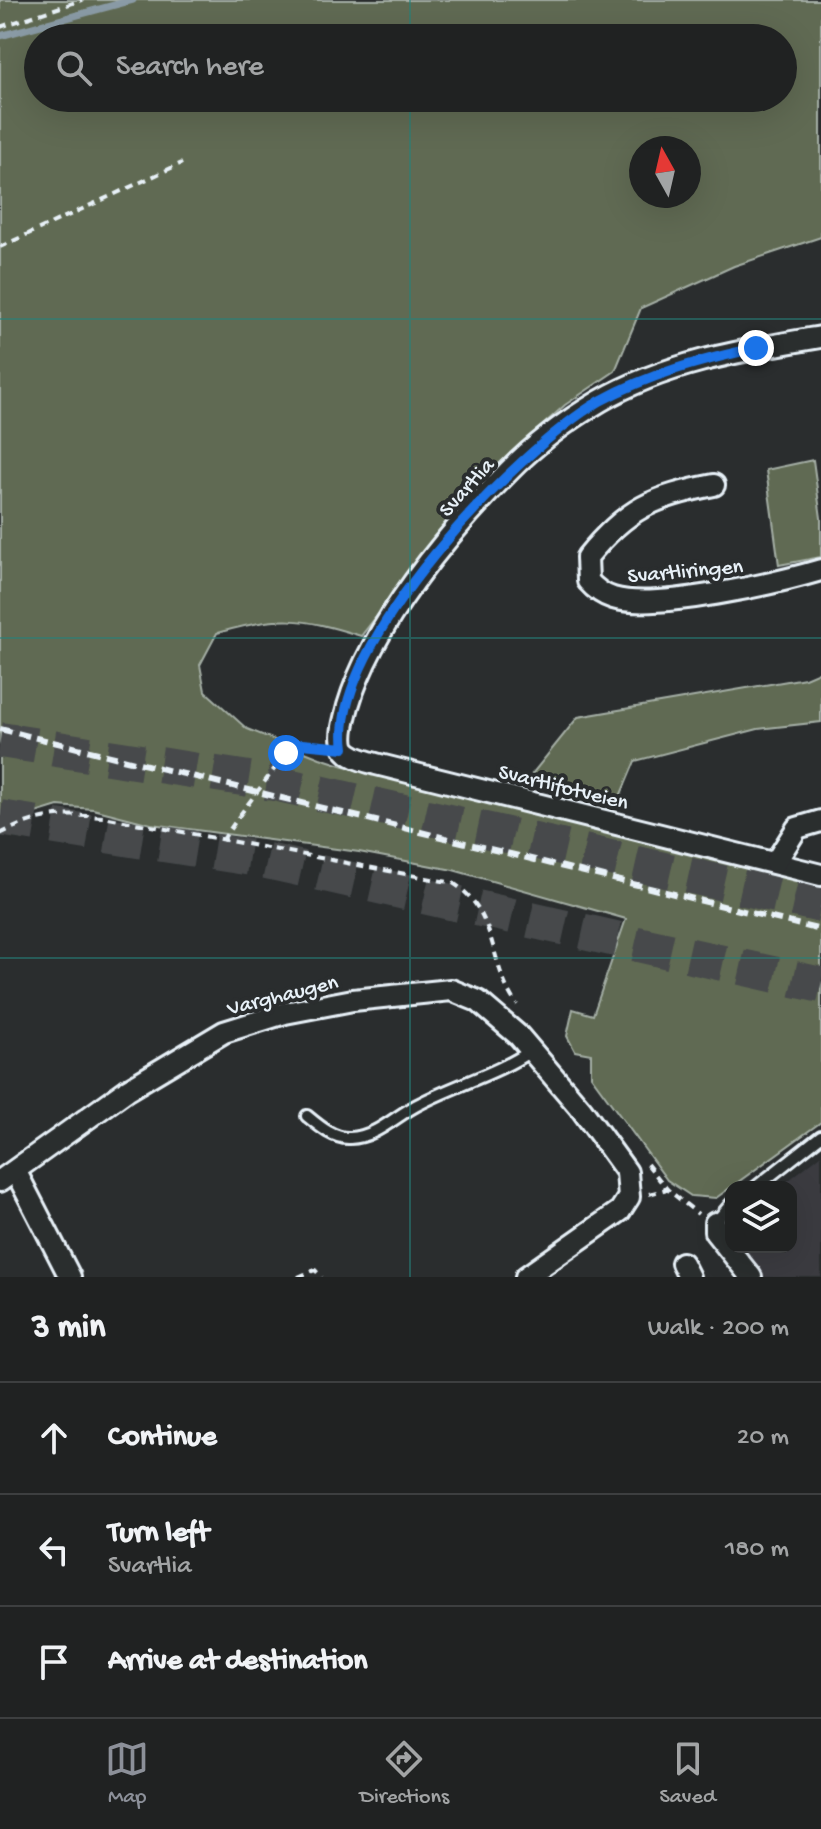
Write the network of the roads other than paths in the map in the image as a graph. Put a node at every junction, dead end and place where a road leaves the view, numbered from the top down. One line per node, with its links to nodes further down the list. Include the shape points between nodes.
1 (821, 337): 4 (street, Svartlia, via 699,361 649,378 600,401 509,470 403,599 366,655 346,715)
2 (714, 485): 3 (street, Svartliringen, via 654,498 633,511 587,557 588,581 614,599 665,599 757,586)
3 (821, 570)
4 (344, 748): 6 (street, Svartlifotveien, via 376,764)
5 (821, 821): 6 (street, via 797,828)
6 (775, 863): 7 (street, Svartlifotveien)
7 (821, 875)
8 (532, 1050): 9 (lane, via 417,1104 361,1137 345,1139); 11 (street, Varghaugen, via 478,1001 451,990 285,1013 224,1032 189,1050); 16 (street, Varghaugen, via 627,1172 629,1197 620,1211)
9 (307, 1116)
10 (821, 1136): 12 (lane)
11 (8, 1176): 15 (street, Varghaugen)
12 (764, 1181)
13 (725, 1208): 14 (lane)
14 (711, 1219): 17 (street, via 715,1232)
15 (70, 1277)
16 (526, 1277)
17 (751, 1277)

